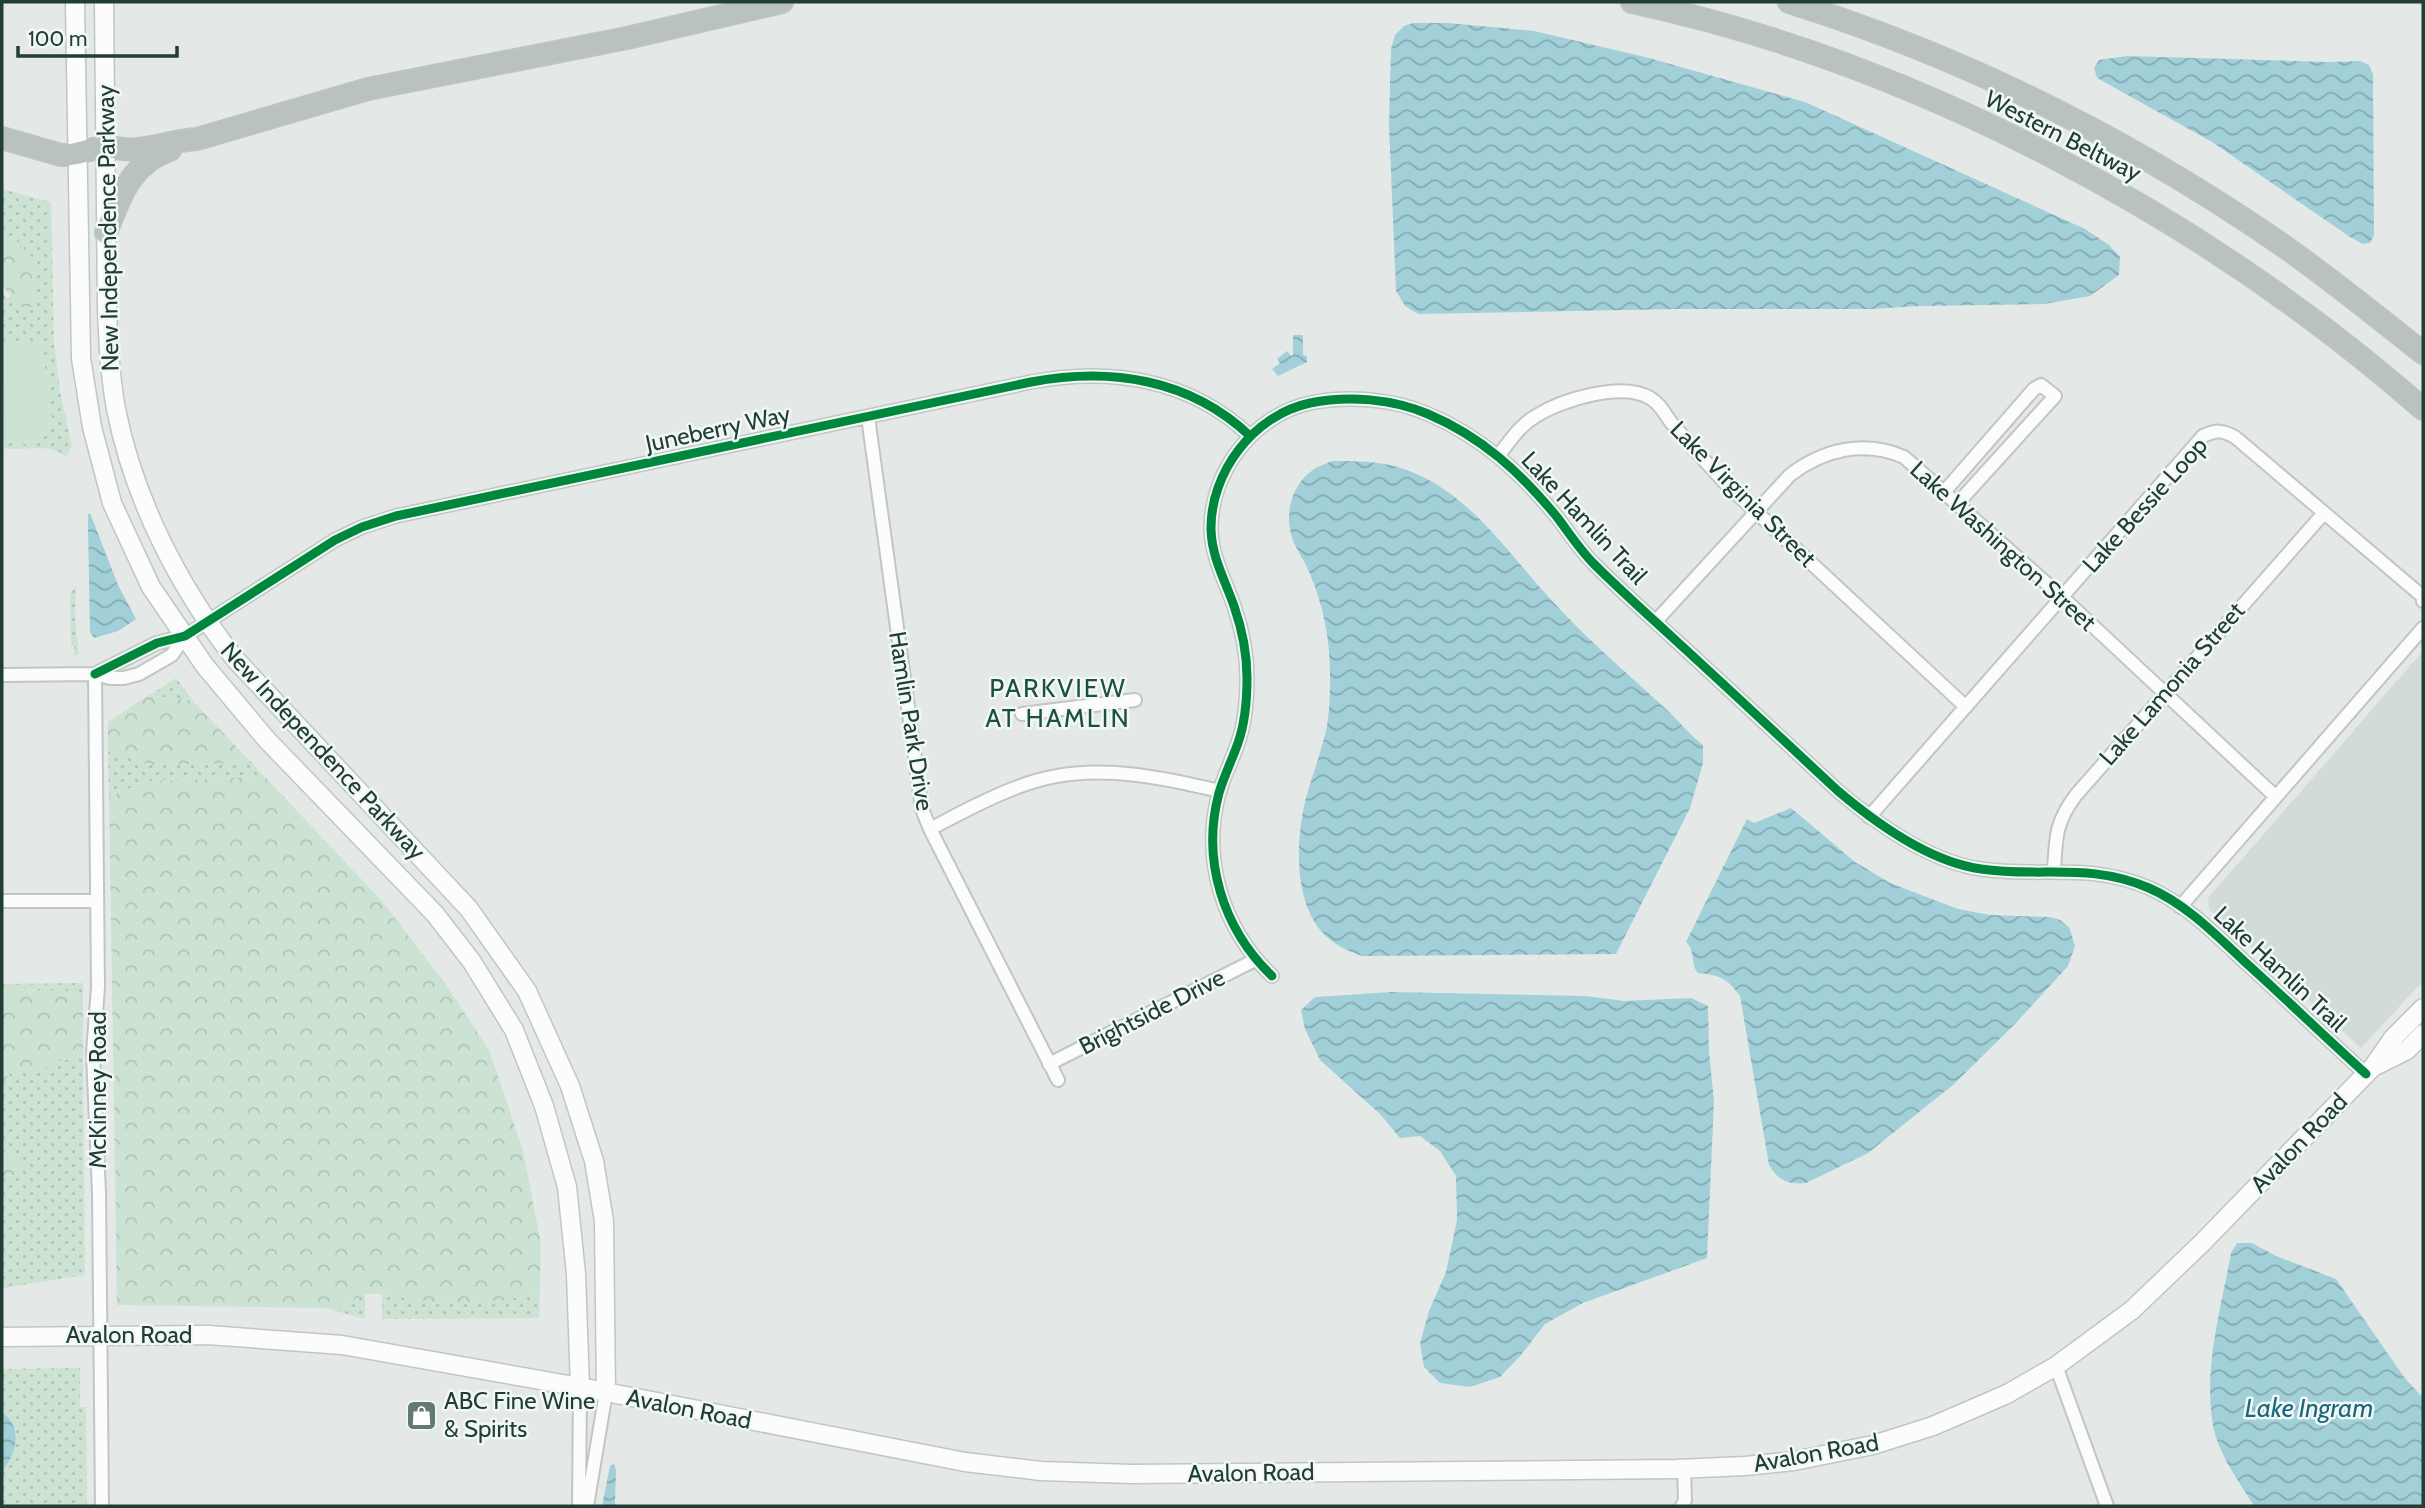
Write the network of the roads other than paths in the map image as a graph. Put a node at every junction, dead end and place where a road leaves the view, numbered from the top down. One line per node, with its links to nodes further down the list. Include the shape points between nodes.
1 (75, 2): 9 (main road, New Independence Parkway)
2 (104, 2): 8 (main road, New Independence Parkway)
3 (782, 2): 7 (highway, via 368,89)
4 (1632, 2): 12 (highway, Western Beltway, via 1798,48 1874,77 1983,122 2097,180 2213,250 2300,311)
5 (1789, 2): 11 (highway, Western Beltway, via 1955,64 2057,110 2172,174 2275,240)
6 (2, 138): 9 (highway, via 61,155)
7 (197, 139): 8 (highway, via 134,150); 10 (highway, via 157,155 135,171)
8 (105, 147): 9 (highway); 10 (main road, New Independence Parkway)
9 (78, 153): 25 (main road, New Independence Parkway, via 80,345 92,427 112,503 151,587)
10 (106, 233): 23 (main road, New Independence Parkway, via 109,358 119,422 158,535)
11 (2423, 353)
12 (2423, 409)
13 (869, 417): 14 (street, Juneberry Way, via 1044,379 1103,376 1148,382 1185,394 1216,408); 23 (street, Juneberry Way, via 373,523 335,540); 35 (street, Hamlin Park Drive, via 917,787)
14 (1250, 436): 15 (street, Lake Hamlin Trail, via 1279,415 1310,403 1378,400 1427,414); 32 (street, Lake Hamlin Trail, via 1222,477 1211,520 1215,558 1243,638 1247,680 1241,733)
15 (1499, 455): 18 (street, Lake Virginia Street, via 1522,427 1558,405 1588,395 1640,393 1656,402 1692,447); 22 (street, Lake Hamlin Trail, via 1592,562)
16 (1944, 492): 17 (street, Lake Washington Street); 17 (street, via 2034,389 2041,385 2055,396); 18 (street, Lake Washington Street, via 1904,457 1889,450 1835,450 1803,464)
17 (1957, 505): 20 (street, Lake Washington Street)
18 (1756, 512): 22 (street, Lake Washington Street); 30 (street, Lake Virginia Street)
19 (2324, 513): 20 (street, Lake Bessie Loop, via 2235,437 2223,430 2213,431 2203,436); 21 (street, Lake Bessie Loop); 28 (street, Lake Lamonia Street)
20 (2062, 597): 28 (street, Lake Washington Street); 30 (street, Lake Bessie Loop)
21 (2423, 601)
22 (1656, 621): 34 (street, Lake Hamlin Trail)
23 (206, 622): 25 (street, Juneberry Way); 51 (main road, New Independence Parkway, via 235,659 469,909 527,991 570,1086 594,1161 604,1222)
24 (2423, 628): 33 (street)
25 (185, 636): 26 (street, via 157,643); 26 (street, via 172,655 139,674 110,678); 50 (main road, New Independence Parkway, via 267,740 435,914 472,962 514,1030 544,1106 566,1187 576,1274)
26 (95, 674): 27 (street); 38 (street, McKinney Road)
27 (2, 675)
28 (2165, 693): 33 (street, Lake Washington Street); 36 (street, Lake Lamonia Street, via 2063,813)
29 (1135, 700): 31 (street)
30 (1966, 707): 34 (street, Lake Bessie Loop)
31 (1022, 714)
32 (1220, 791): 35 (street, via 1140,774 1068,774 1018,786); 40 (street, Lake Hamlin Trail, via 1213,830 1216,874 1232,923)
33 (2276, 797): 39 (street)
34 (1869, 817): 36 (street, Lake Hamlin Trail, via 1917,847 1979,869)
35 (930, 829): 44 (street, Hamlin Park Drive)
36 (2054, 871): 39 (street, Lake Hamlin Trail, via 2113,876 2150,888)
37 (2, 901): 38 (street)
38 (97, 901): 47 (street, McKinney Road, via 93,1053)
39 (2180, 907): 45 (street, Lake Hamlin Trail)
40 (1255, 960): 41 (street, Lake Hamlin Trail); 44 (street, Brightside Drive)
41 (1272, 976)
42 (2423, 1008): 45 (main road, Avalon Road)
43 (2423, 1034): 45 (main road, Avalon Road, via 2407,1050)
44 (1049, 1064): 46 (street, Hamlin Park Drive)
45 (2369, 1071): 49 (main road, Avalon Road, via 2132,1310)
46 (1058, 1080)
47 (101, 1335): 48 (main road, Avalon Road); 50 (main road, Avalon Road, via 208,1335 342,1345); 54 (street, McKinney Road)
48 (2, 1337)
49 (2056, 1366): 52 (main road, Avalon Road, via 2007,1394 1933,1426 1873,1445 1794,1461); 57 (street)
50 (580, 1387): 51 (main road, Avalon Road); 55 (street)
51 (606, 1392): 52 (main road, Avalon Road, via 916,1454 1041,1471); 56 (street)
52 (1684, 1469): 53 (street)
53 (1686, 1504)
54 (102, 1506)
55 (579, 1506)
56 (587, 1506)
57 (2107, 1506)

